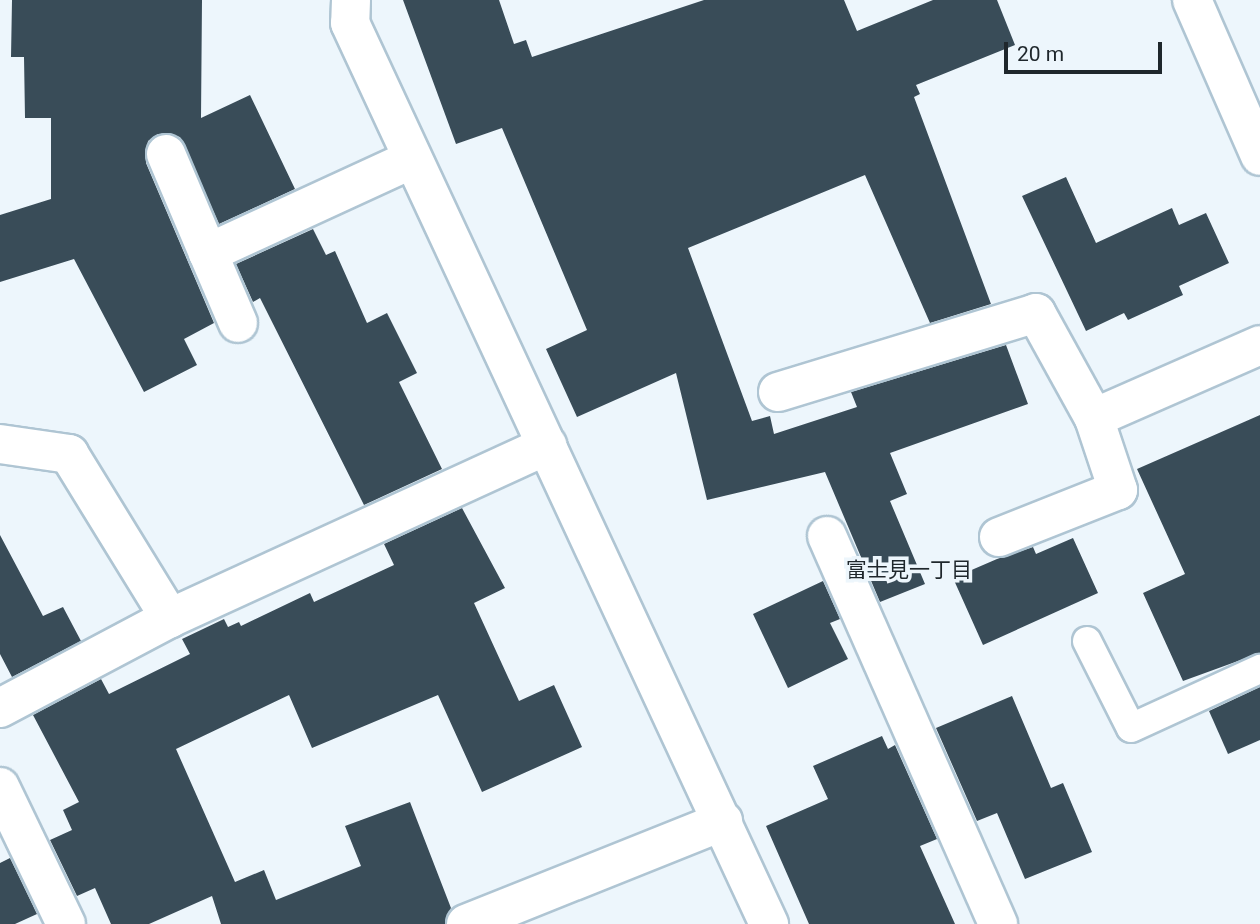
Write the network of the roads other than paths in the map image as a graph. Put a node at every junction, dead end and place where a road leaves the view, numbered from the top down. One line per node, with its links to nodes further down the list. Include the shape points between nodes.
1 (351, 0): 5 (street, via 351,23)
2 (1192, 0): 4 (street)
3 (166, 154): 6 (street)
4 (1260, 156)
5 (412, 159): 6 (street); 12 (street)
6 (208, 253): 7 (street)
7 (238, 323)
8 (1260, 345): 10 (street)
9 (778, 392): 10 (street, via 1035,313)
10 (1094, 418): 14 (street, via 1118,490)
11 (0, 444): 15 (street, via 69,454)
12 (547, 445): 15 (street); 20 (street)
13 (827, 536): 24 (street)
14 (999, 537)
15 (170, 618): 18 (street)
16 (1087, 641): 17 (lane, via 1131,728)
17 (1260, 668)
18 (0, 708)
19 (0, 787): 21 (street)
20 (723, 821): 22 (street); 23 (street)
21 (66, 924)
22 (466, 924)
23 (769, 924)
24 (998, 924)

